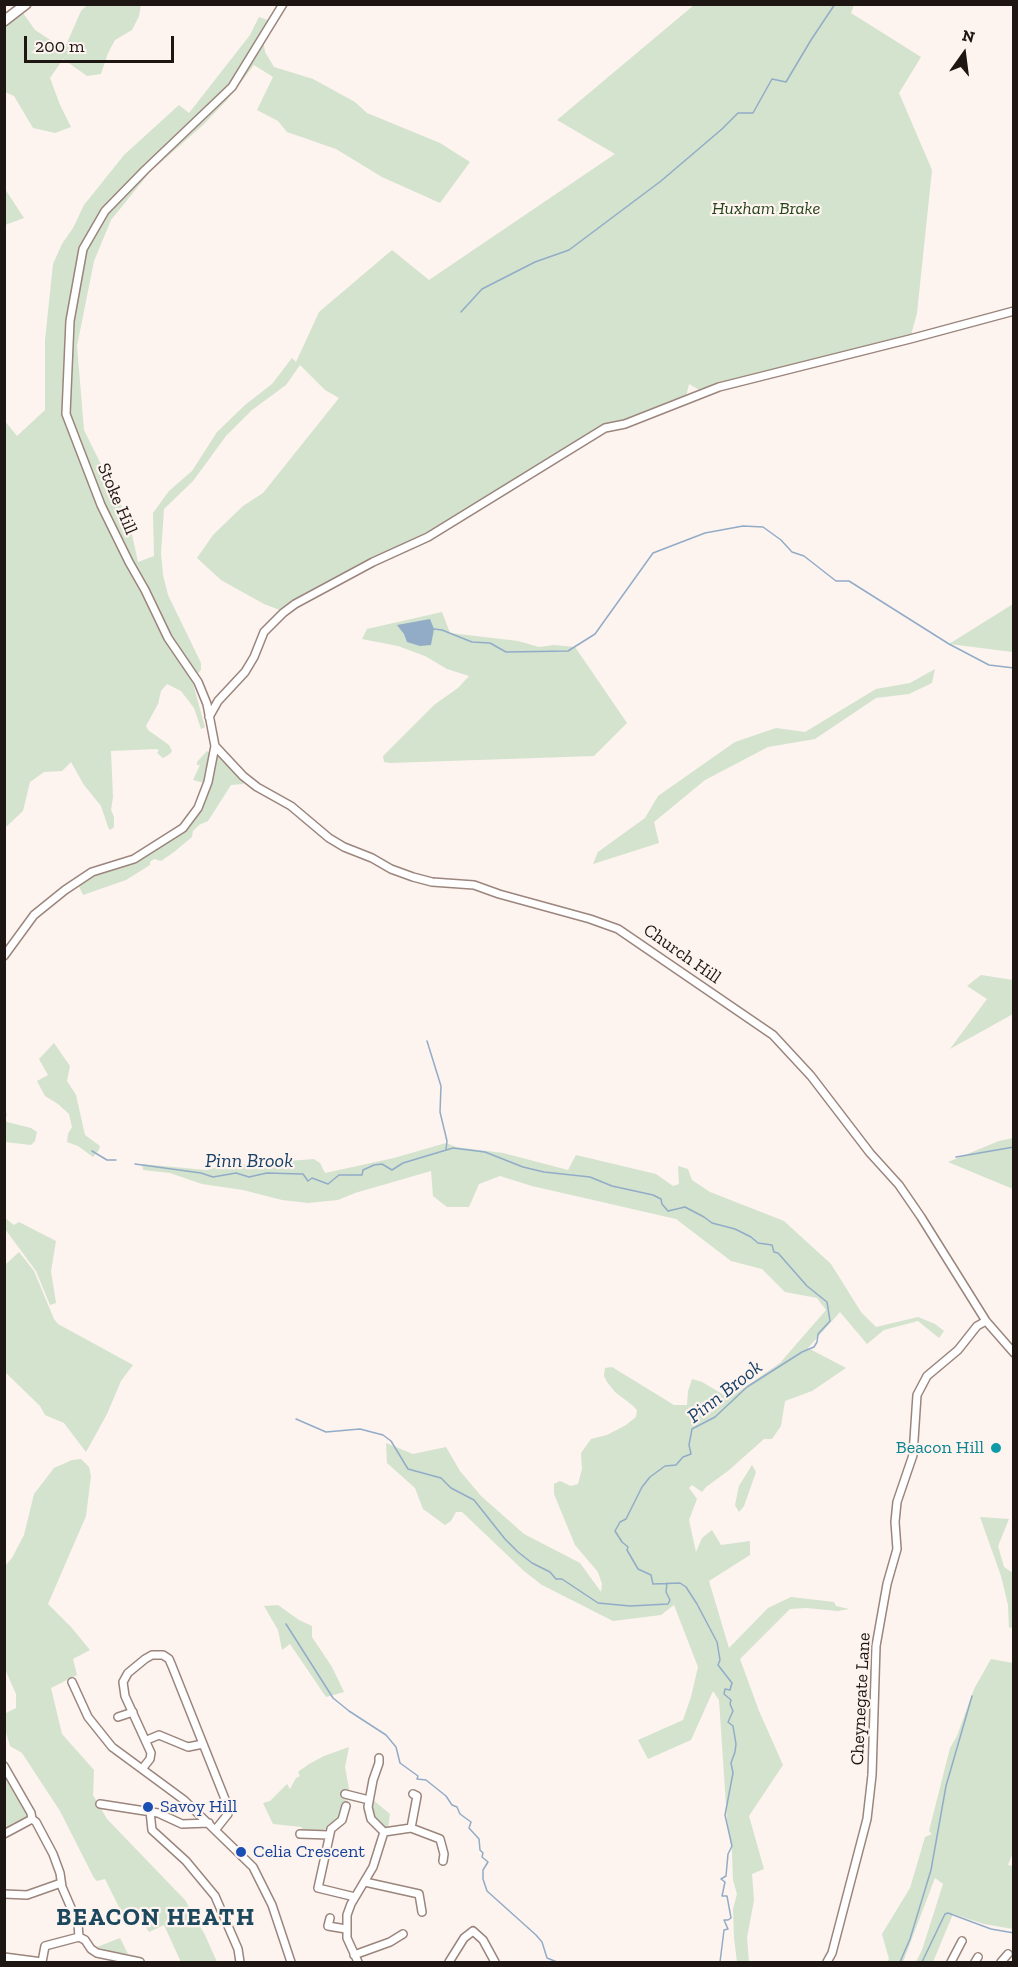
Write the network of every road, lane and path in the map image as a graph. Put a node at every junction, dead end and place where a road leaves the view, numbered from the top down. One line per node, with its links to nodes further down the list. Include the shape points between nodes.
1 (26, 4): 3 (main road)
2 (283, 4): 5 (street, Stoke Hill, via 232,87 105,211 83,249 70,321 66,414 101,505 168,638 198,682)
3 (4, 21)
4 (1014, 310): 6 (street, via 718,387 605,429 428,537 295,604 264,633 245,672)
5 (207, 704): 6 (street); 7 (street, Stoke Hill)
6 (215, 705): 7 (street)
7 (209, 717): 8 (street, Stoke Hill)
8 (214, 746): 9 (street, Stoke Hill, via 208,782 198,808 183,828 134,858 92,872 65,890 34,915); 10 (street, Church Hill, via 256,788 291,806 344,847 413,877 474,885 618,929 773,1035 812,1076 899,1185)
9 (4, 956)
10 (987, 1321): 11 (street, Church Hill); 63 (street, Cheynegate Lane, via 977,1326 958,1350 927,1376 917,1395 913,1455 897,1502 897,1549 886,1584 876,1646 867,1819)
11 (1014, 1353)
12 (72, 1682): 19 (street, via 88,1717 102,1736)
13 (133, 1712): 14 (street); 15 (street); 16 (street, via 123,1690 124,1679 152,1655 164,1655)
14 (117, 1717)
15 (147, 1740): 16 (street, via 159,1735 188,1747); 19 (street, via 152,1755)
16 (203, 1744): 31 (street, via 229,1810)
17 (379, 1758): 22 (street, via 369,1779)
18 (4, 1766): 27 (street)
19 (142, 1769): 26 (street)
20 (345, 1794): 22 (street)
21 (427, 1797): 30 (street, via 415,1795)
22 (369, 1800): 32 (street, via 371,1818)
23 (100, 1804): 25 (street, via 110,1809)
24 (346, 1806): 36 (street, via 342,1820)
25 (150, 1811): 29 (street); 58 (street, via 152,1830 186,1861 215,1896)
26 (196, 1811): 28 (street); 29 (street)
27 (32, 1819): 33 (street); 40 (street, via 53,1854)
28 (209, 1823): 29 (street); 31 (street)
29 (188, 1824)
30 (411, 1828): 32 (street); 37 (street)
31 (216, 1829): 59 (street, via 258,1874)
32 (384, 1832): 39 (street)
33 (4, 1834)
34 (300, 1834): 36 (street)
35 (448, 1834): 37 (street)
36 (329, 1835): 44 (street, via 315,1887)
37 (440, 1839): 38 (street)
38 (443, 1861)
39 (365, 1882): 43 (street); 44 (street)
40 (61, 1883): 42 (street, via 27,1895); 50 (street, via 78,1924)
41 (425, 1888): 43 (street)
42 (4, 1894)
43 (419, 1894): 45 (street)
44 (355, 1897): 47 (street)
45 (422, 1912)
46 (328, 1925): 47 (street)
47 (345, 1929): 53 (street)
48 (392, 1929): 51 (street)
49 (403, 1934): 51 (street)
50 (79, 1937): 56 (street, via 45,1946); 57 (street, via 97,1953)
51 (395, 1939): 53 (street)
52 (962, 1941): 64 (street)
53 (354, 1954): 60 (street)
54 (1008, 1954): 65 (street)
55 (4, 1957): 56 (street)
56 (42, 1962)
57 (140, 1962)
58 (240, 1962)
59 (291, 1962)
60 (358, 1962)
61 (449, 1962): 62 (street, via 473,1930)
62 (495, 1962)
63 (827, 1962)
64 (951, 1962)
65 (1001, 1962)

